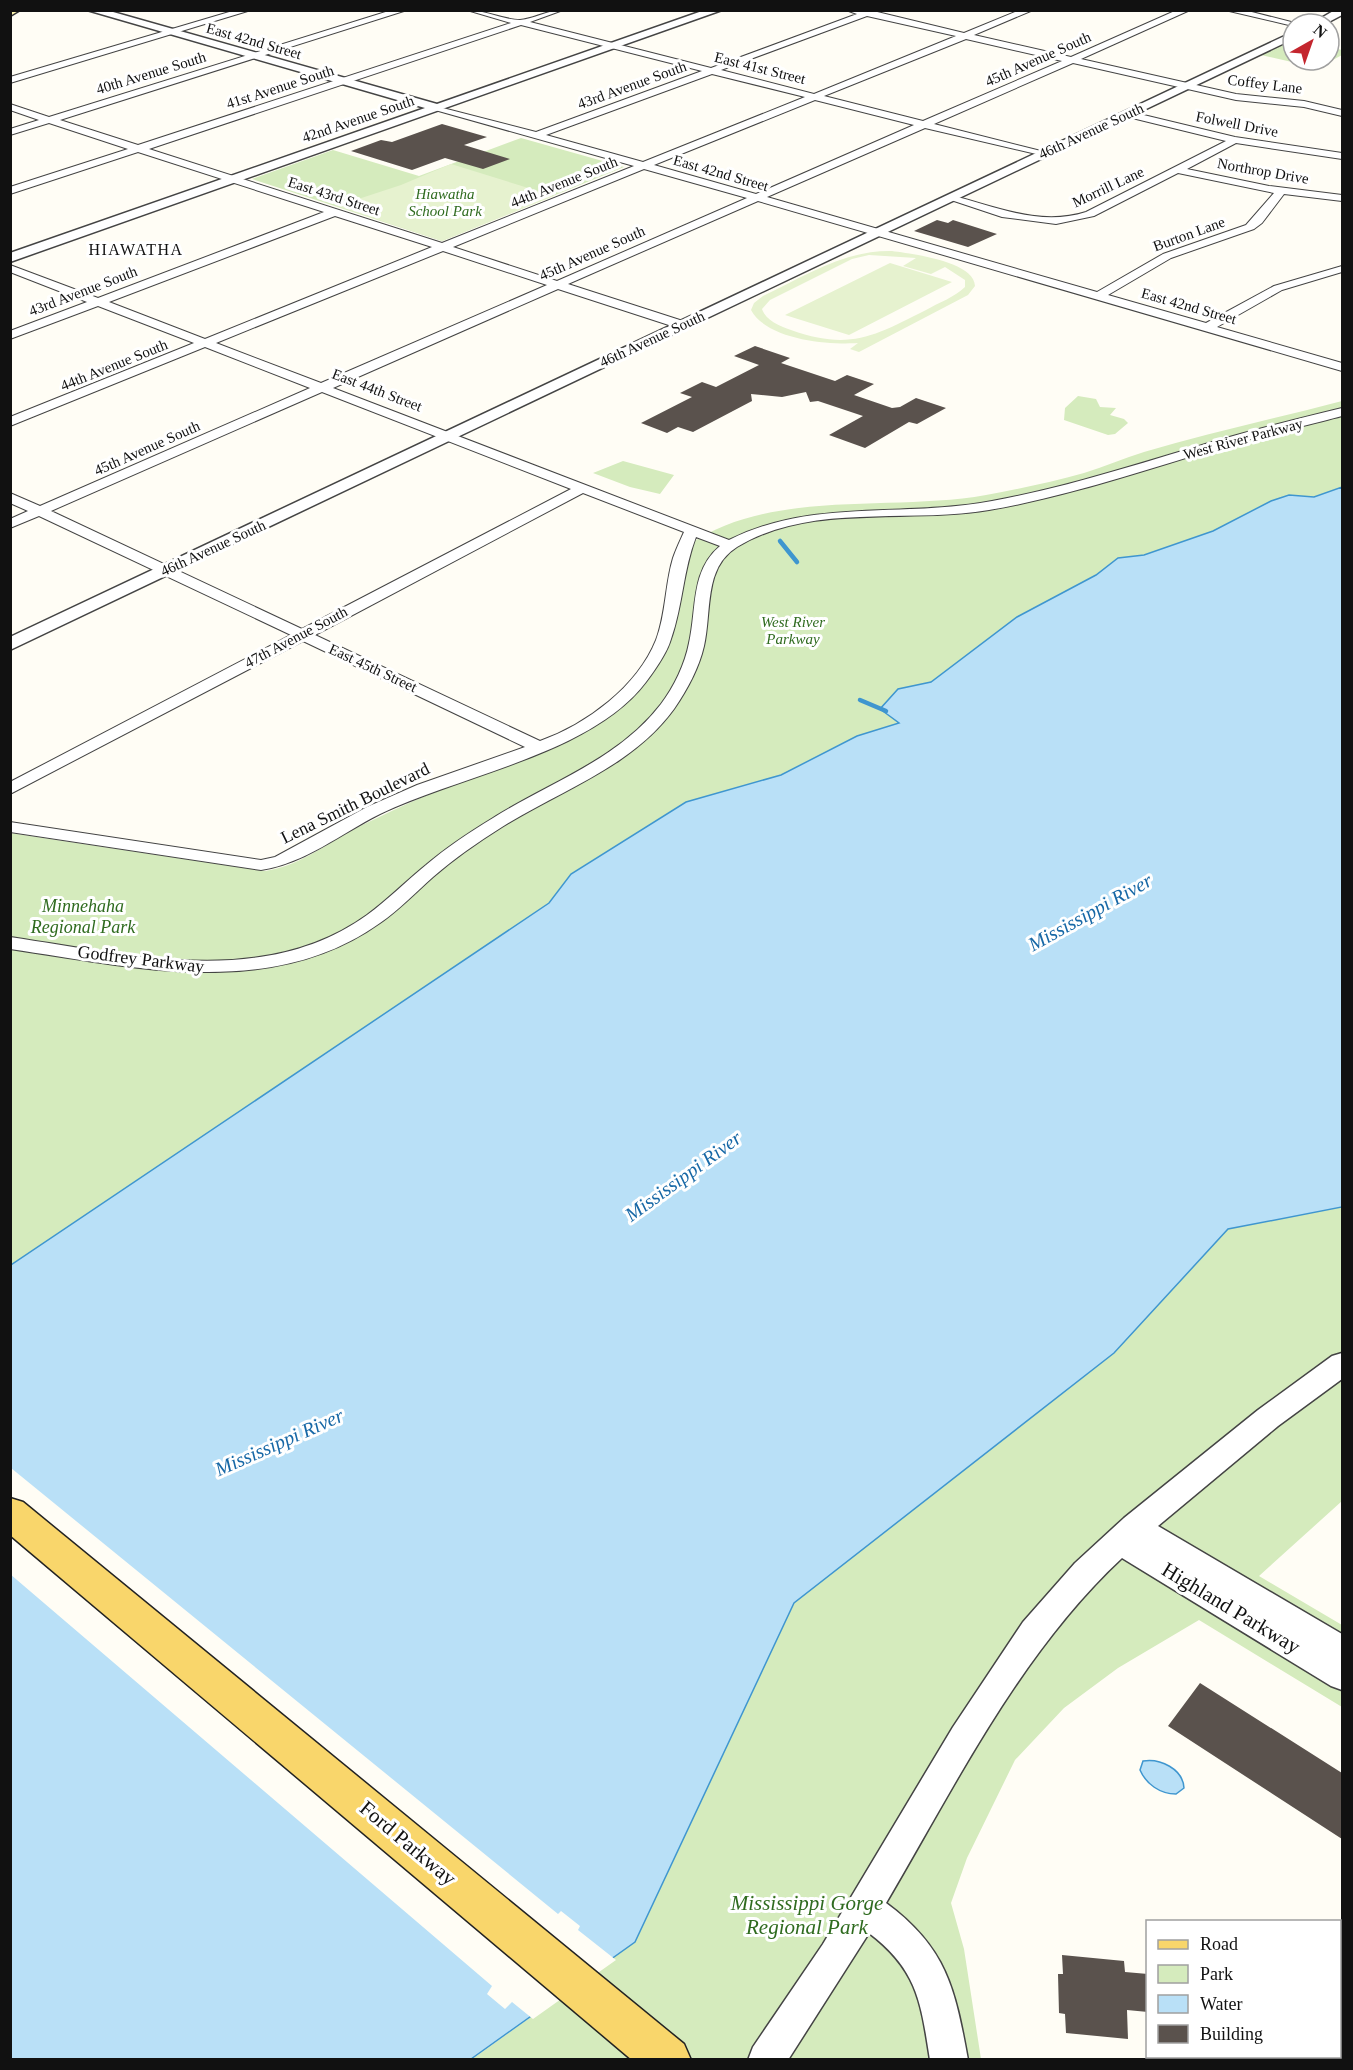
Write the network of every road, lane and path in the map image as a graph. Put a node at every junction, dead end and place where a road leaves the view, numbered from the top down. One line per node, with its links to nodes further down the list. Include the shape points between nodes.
1 (92, 10): 14 (street, East 42nd Street)
2 (247, 10): 14 (street)
3 (403, 10): 18 (street, 40th Avenue South)
4 (471, 10): 13 (street, East 41st Street)
5 (560, 10): 13 (street, 41st Avenue South)
6 (717, 10): 17 (street, 42nd Avenue South)
7 (850, 10): 11 (street, Coffey Lane)
8 (1029, 10): 15 (street, 44th Avenue South)
9 (1186, 10): 19 (street, 45th Avenue South)
10 (1229, 10): 12 (street)
11 (869, 12): 15 (street, Coffey Lane); 20 (street, 43rd Avenue South)
12 (1281, 21)
13 (521, 23): 17 (street, East 41st Street); 22 (street, 41st Avenue South)
14 (171, 33): 18 (street, East 42nd Street); 21 (street)
15 (965, 36): 19 (street, Coffey Lane); 24 (street, 44th Avenue South)
16 (1281, 41): 23 (street, 46th Avenue South)
17 (614, 46): 20 (street, East 41st Street); 28 (street, 42nd Avenue South)
18 (254, 57): 22 (street, East 42nd Street); 31 (street, 40th Avenue South)
19 (1071, 60): 23 (street, Coffey Lane); 32 (street, 45th Avenue South)
20 (712, 71): 24 (street, East 41st Street); 34 (street, 43rd Avenue South)
21 (10, 80)
22 (343, 82): 28 (street, East 42nd Street); 36 (street, 41st Avenue South)
23 (1184, 86): 26 (street, Coffey Lane, via 1236,97); 30 (street, 46th Avenue South)
24 (815, 97): 32 (street, East 41st Street); 39 (street, 44th Avenue South)
25 (1317, 97): 26 (street)
26 (1304, 104): 29 (street, Coffey Lane)
27 (10, 107): 31 (street, East 43rd Street)
28 (438, 108): 34 (street, East 42nd Street); 41 (street, 42nd Avenue South)
29 (1342, 113)
30 (1127, 114): 35 (street, Folwell Drive); 37 (street, 46th Avenue South)
31 (50, 120): 33 (street, 40th Avenue South); 36 (street, East 43rd Street)
32 (925, 125): 37 (street, East 41st Street); 46 (street, 45th Avenue South)
33 (10, 132)
34 (535, 136): 39 (street, East 42nd Street)
35 (1235, 140): 38 (street, Folwell Drive); 40 (street, Morrill Lane)
36 (140, 149): 41 (street, East 43rd Street); 42 (street, 41st Avenue South)
37 (1041, 154): 44 (street, 46th Avenue South)
38 (1342, 156)
39 (643, 166): 46 (street, East 42nd Street); 49 (street, 44th Avenue South)
40 (1178, 170): 43 (street, Northrop Drive); 44 (street, Morrill Lane, via 1072,221 1029,219)
41 (234, 180): 47 (street, East 43rd Street); 50 (street, 42nd Avenue South)
42 (10, 191)
43 (1281, 191): 45 (street, Northrop Drive); 54 (street, Burton Lane, via 1250,227 1167,256)
44 (951, 198): 48 (street, 46th Avenue South)
45 (1342, 198)
46 (756, 199): 48 (street, East 42nd Street); 53 (street, 45th Avenue South)
47 (335, 212): 49 (street, East 43rd Street); 55 (street, 43rd Avenue South)
48 (877, 231): 54 (street, East 42nd Street); 56 (street, 46th Avenue South)
49 (443, 247): 53 (street, East 43rd Street); 59 (street, 44th Avenue South)
50 (10, 258)
51 (10, 268): 55 (street, East 44th Street)
52 (1342, 269): 57 (street, via 1278,288)
53 (558, 285): 56 (street, East 43rd Street); 61 (street, 45th Avenue South)
54 (1098, 296): 57 (street, East 42nd Street)
55 (98, 302): 58 (street, 43rd Avenue South); 59 (street, East 44th Street)
56 (682, 325): 64 (street, 46th Avenue South)
57 (1208, 327): 60 (street, East 42nd Street)
58 (10, 335)
59 (207, 343): 61 (street, East 44th Street); 63 (street, 44th Avenue South)
60 (1342, 367)
61 (323, 387): 64 (street, East 44th Street); 67 (street, 45th Avenue South)
62 (1342, 412): 70 (street, West River Parkway, via 1083,485 992,506 933,514 807,519 764,529)
63 (10, 422)
64 (450, 435): 65 (street, East 44th Street); 71 (street, 46th Avenue South)
65 (583, 488): 69 (street, East 44th Street); 72 (street, 47th Avenue South)
66 (10, 497): 67 (street, East 45th Street)
67 (41, 511): 68 (street, 45th Avenue South); 71 (street, East 45th Street)
68 (10, 524)
69 (692, 530): 70 (street, East 44th Street); 74 (street, Lena Smith Boulevard, via 680,559 663,641 639,680 602,716)
70 (730, 545): 78 (street, West River Parkway, via 707,570 699,633 684,679 661,714 630,745 470,840 372,921 340,940 279,961)
71 (168, 570): 72 (street, East 45th Street); 73 (street, 46th Avenue South)
72 (302, 634): 74 (street, East 45th Street); 75 (street, 47th Avenue South)
73 (10, 644)
74 (539, 747): 76 (street, Lena Smith Boulevard, via 423,789 279,862 261,865)
75 (10, 789)
76 (10, 826)
77 (10, 943): 78 (street, Godfrey Parkway, via 162,965)
78 (236, 967)
79 (1342, 1364): 81 (street, via 1268,1418)
80 (10, 1513): 86 (main road, Ford Parkway)
81 (1127, 1534): 82 (street, Highland Parkway); 85 (street, via 1086,1572 1034,1632 965,1737)
82 (1259, 1613): 83 (street, Highland Parkway); 84 (street, Highland Parkway)
83 (1342, 1650)
84 (1342, 1676)
85 (864, 1908): 87 (street); 88 (street, via 896,1930 921,1958 936,1988)
86 (668, 2060)
87 (766, 2060)
88 (949, 2060)

